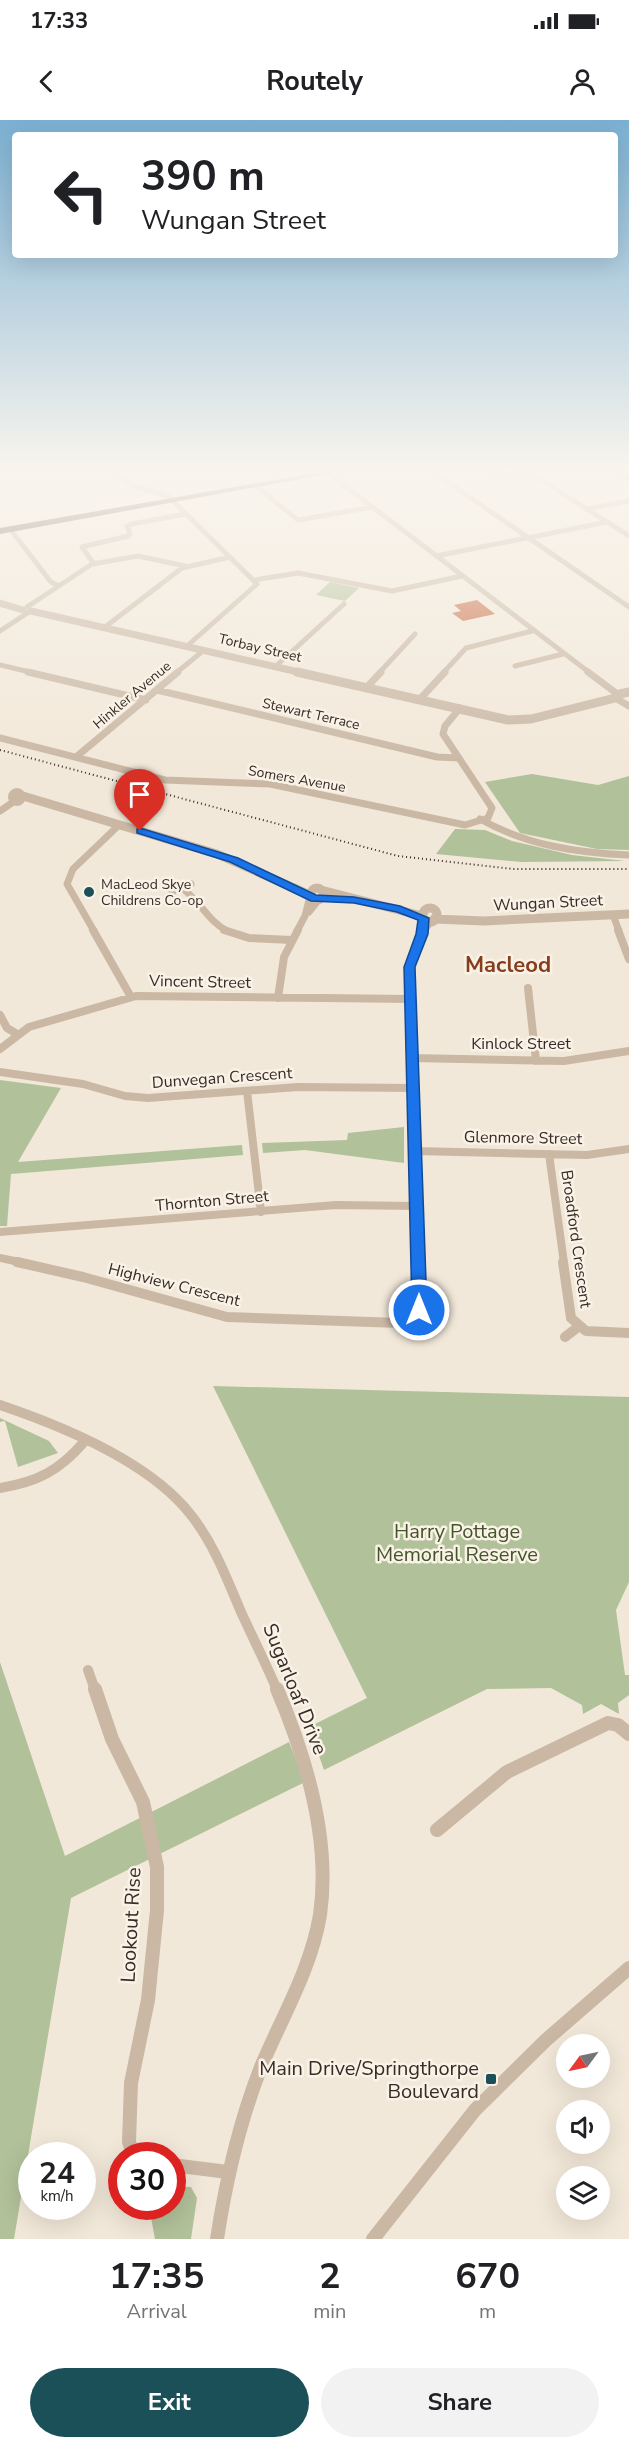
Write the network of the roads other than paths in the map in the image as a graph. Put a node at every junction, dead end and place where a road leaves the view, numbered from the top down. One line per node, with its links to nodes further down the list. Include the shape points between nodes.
1 (42, 571): 9 (street)
2 (83, 571): 9 (street)
3 (179, 571): 14 (street)
4 (244, 571): 8 (street)
5 (455, 571): 7 (street)
6 (577, 571): 12 (street)
7 (462, 576): 8 (street, via 392,591 295,573); 16 (street)
8 (254, 580): 18 (street, via 255,588)
9 (59, 586): 13 (street)
10 (4, 604): 13 (street, Torbay Street)
11 (344, 604): 22 (street)
12 (629, 607)
13 (28, 610): 14 (street, Torbay Street); 15 (street)
14 (105, 627): 18 (street, Torbay Street)
15 (0, 631)
16 (532, 631): 20 (street); 27 (street, via 466,648)
17 (415, 634): 24 (street)
18 (187, 645): 19 (street, Torbay Street)
19 (204, 650): 22 (street, Torbay Street); 25 (street, Hinkler Avenue)
20 (563, 654): 23 (street); 26 (street)
21 (1, 666): 28 (street)
22 (276, 666): 24 (street, Torbay Street)
23 (515, 666)
24 (367, 687): 27 (street, Torbay Street)
25 (157, 690): 28 (street, Hinkler Avenue); 33 (street, Stewart Terrace, via 437,757)
26 (619, 695): 29 (street); 30 (street, Torbay Street, via 531,719)
27 (420, 699): 30 (street, Torbay Street)
28 (146, 700): 32 (street, Hinkler Avenue)
29 (629, 705)
30 (464, 709): 33 (street, via 443,731)
31 (0, 738): 32 (street, Somers Avenue)
32 (76, 758): 37 (street, Somers Avenue, via 172,781 270,784 465,825)
33 (459, 758): 37 (street, via 492,808)
34 (0, 791): 35 (street, Wungan Street)
35 (16, 798): 36 (street); 38 (street, Wungan Street)
36 (2, 809)
37 (484, 819): 39 (street, Somers Avenue, via 507,832 585,852)
38 (119, 825): 43 (street, Wungan Street, via 217,854); 50 (street, via 73,869 67,884)
39 (629, 855)
40 (191, 884): 41 (street)
41 (183, 889): 42 (street); 47 (street, via 200,901 212,921 224,931 245,937)
42 (172, 892)
43 (317, 895): 46 (street, Wungan Street); 47 (street)
44 (612, 915): 45 (street, Wungan Street); 46 (street, Wungan Street, via 468,920); 48 (street)
45 (629, 915)
46 (429, 916): 52 (street, via 410,963)
47 (292, 940): 51 (street, via 281,965)
48 (629, 959)
49 (528, 988): 58 (street)
50 (131, 997): 51 (street, Vincent Street); 54 (street, Vincent Street)
51 (278, 998): 52 (street, Vincent Street)
52 (411, 999): 57 (street)
53 (0, 1015): 54 (street, via 7,1028)
54 (17, 1034): 55 (street, Vincent Street)
55 (0, 1049)
56 (629, 1051): 58 (street, Kinlock Street)
57 (412, 1058): 58 (street, Kinlock Street); 60 (street)
58 (536, 1061)
59 (0, 1072): 61 (street, Dunvegan Crescent, via 83,1084 136,1098)
60 (413, 1088): 61 (street, Dunvegan Crescent); 63 (street)
61 (247, 1091): 66 (street)
62 (629, 1149): 64 (street, Glenmore Street, via 587,1155)
63 (416, 1151): 64 (street, Glenmore Street); 65 (street)
64 (549, 1154): 70 (street, Broadford Crescent, via 570,1312)
65 (417, 1206): 66 (street, Thornton Street, via 347,1204); 69 (street, via 420,1308)
66 (261, 1212): 67 (street, Thornton Street)
67 (3, 1233)
68 (0, 1258): 69 (street, Highview Crescent, via 227,1317 400,1323)
69 (414, 1318): 71 (street)
70 (578, 1327): 72 (street, Broadford Crescent, via 591,1332); 73 (street, Broadford Crescent)
71 (426, 1329)
72 (629, 1333)
73 (565, 1337)
74 (0, 1405): 75 (street, Sugarloaf Drive)
75 (84, 1442): 76 (street, via 65,1465 46,1479); 83 (street, Sugarloaf Drive, via 163,1487 208,1538 296,1734 315,1804 321,1866 317,1930 299,1983 251,2093)
76 (0, 1488)
77 (88, 1670): 81 (street, Lookout Rise, via 112,1739 143,1803 157,1867 148,2000 131,2083)
78 (628, 1732): 79 (street, via 608,1723 523,1763 494,1782)
79 (438, 1830)
80 (629, 1968): 85 (street, via 546,2040 475,2110)
81 (129, 2142)
82 (186, 2167): 83 (street)
83 (228, 2172): 84 (street, Sugarloaf Drive)
84 (217, 2239)
85 (373, 2239)

